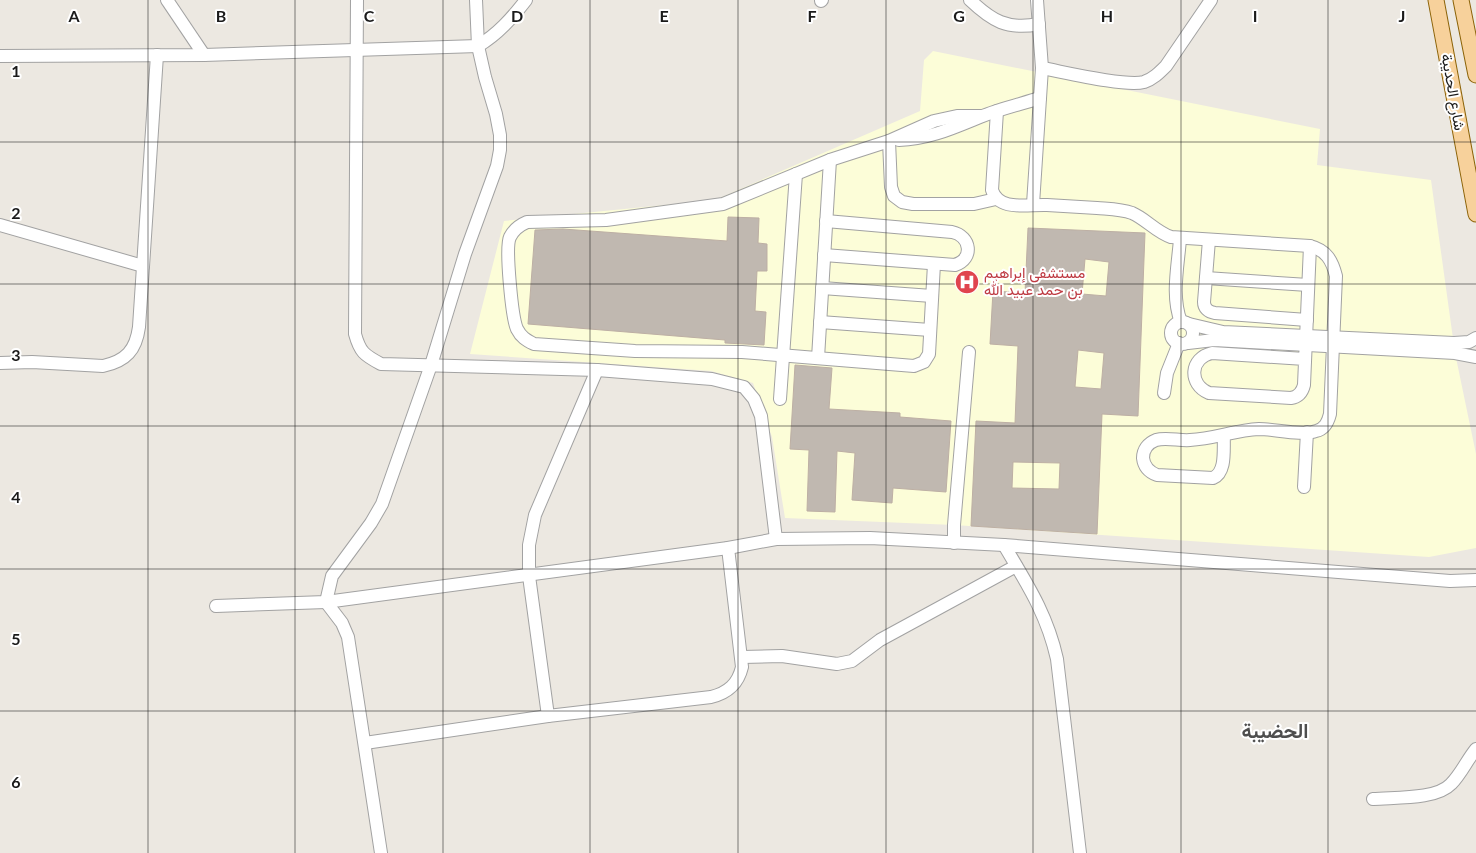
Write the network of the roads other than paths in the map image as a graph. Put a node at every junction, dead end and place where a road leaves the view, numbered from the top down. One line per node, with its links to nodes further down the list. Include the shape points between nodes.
1 (167, 0): 17 (street)
2 (357, 0): 14 (street)
3 (476, 0): 13 (street)
4 (526, 0): 13 (street, via 506,25)
5 (970, 0): 10 (street, via 1001,23 1018,26)
6 (1037, 0): 10 (street)
7 (1211, 0): 18 (street, via 1166,66 1151,79 1132,83)
8 (1436, 0): 11 (main road, شارع الحديبة)
9 (1461, 0): 12 (main road, شارع الحديبة)
10 (1039, 24): 18 (street)
11 (1441, 27): 23 (main road, via 1455,66 1468,131); 28 (main road, شارع الحديبة)
12 (1472, 34): 19 (main road, شارع الحديبة)
13 (478, 46): 14 (street); 55 (street, via 496,114 500,150)
14 (358, 50): 17 (street); 55 (street, via 355,334 359,348 367,357 381,364)
15 (0, 56): 16 (street)
16 (157, 56): 17 (street); 36 (street)
17 (204, 56)
18 (1042, 68): 20 (street)
19 (1476, 75)
20 (1040, 98): 21 (street); 27 (street)
21 (997, 111): 22 (street, via 982,116 945,118); 26 (street, via 992,184)
22 (889, 141): 24 (street); 26 (street, via 891,187 894,196 902,202 974,204)
23 (1476, 143)
24 (830, 160): 25 (street); 29 (street)
25 (796, 174): 50 (street); 50 (street, via 737,200 712,206 606,220 527,222 517,227 508,245 516,327 526,340 534,344)
26 (996, 199): 27 (street, via 1004,204)
27 (1033, 204): 31 (street, via 1127,211 1163,234)
28 (1476, 214)
29 (826, 221): 34 (street); 35 (street, via 952,232 965,238 968,252 963,260 955,265)
30 (0, 225): 36 (street)
31 (1180, 239): 32 (street); 43 (street, via 1176,295 1177,309)
32 (1209, 240): 33 (street); 37 (street)
33 (1310, 246): 38 (street); 47 (street, via 1325,253 1336,276)
34 (824, 255): 35 (street); 39 (street)
35 (934, 264): 40 (street)
36 (143, 266): 54 (street, via 137,339 124,358 103,366)
37 (1206, 278): 38 (street); 41 (street, via 1204,306 1212,313)
38 (1308, 285): 41 (street)
39 (822, 288): 40 (street); 42 (street)
40 (932, 296): 44 (street)
41 (1307, 320): 46 (street)
42 (820, 322): 44 (street); 52 (street)
43 (1185, 323): 46 (street, via 1223,332); 48 (street, via 1193,332 1191,340); 48 (street, via 1174,326 1172,330 1173,338)
44 (930, 330): 52 (street, via 929,354 919,365)
45 (1476, 338): 47 (street, via 1454,343)
46 (1306, 340): 47 (street); 48 (street); 53 (street)
47 (1333, 342): 51 (street); 59 (street, via 1328,421 1320,430)
48 (1183, 343): 57 (street, via 1167,372)
49 (969, 352): 63 (street)
50 (783, 356): 52 (street); 58 (street)
51 (1476, 357)
52 (818, 358)
53 (1305, 359): 53 (street, via 1303,389 1294,397 1209,392 1197,384 1194,374 1198,360 1212,352)
54 (0, 363)
55 (431, 365): 56 (street); 69 (street, via 382,504 332,576)
56 (597, 370): 62 (street, via 712,379 744,387 754,399 761,416); 67 (street, via 535,515 529,545)
57 (1164, 393)
58 (780, 399)
59 (1307, 432): 60 (street, via 1259,429); 61 (street)
60 (1224, 435): 60 (street, via 1191,440 1155,440 1144,451 1145,466 1157,475 1213,478 1222,469)
61 (1304, 487)
62 (776, 539): 63 (street, via 870,538); 65 (street)
63 (954, 543): 64 (street)
64 (1004, 545): 66 (street); 68 (street, via 1450,581)
65 (728, 548): 67 (street); 71 (street)
66 (1016, 566): 71 (street, via 880,640 852,662 837,664 782,656); 77 (street, via 1046,620 1057,659)
67 (529, 576): 69 (street); 72 (street)
68 (1476, 580)
69 (326, 602): 70 (street); 73 (street, via 348,637)
70 (216, 606)
71 (742, 657): 72 (street, via 740,676 728,691 720,695)
72 (548, 716): 73 (street)
73 (365, 743): 76 (street)
74 (1476, 749): 75 (street, via 1454,782 1440,792)
75 (1372, 799)
76 (381, 853)
77 (1080, 853)

